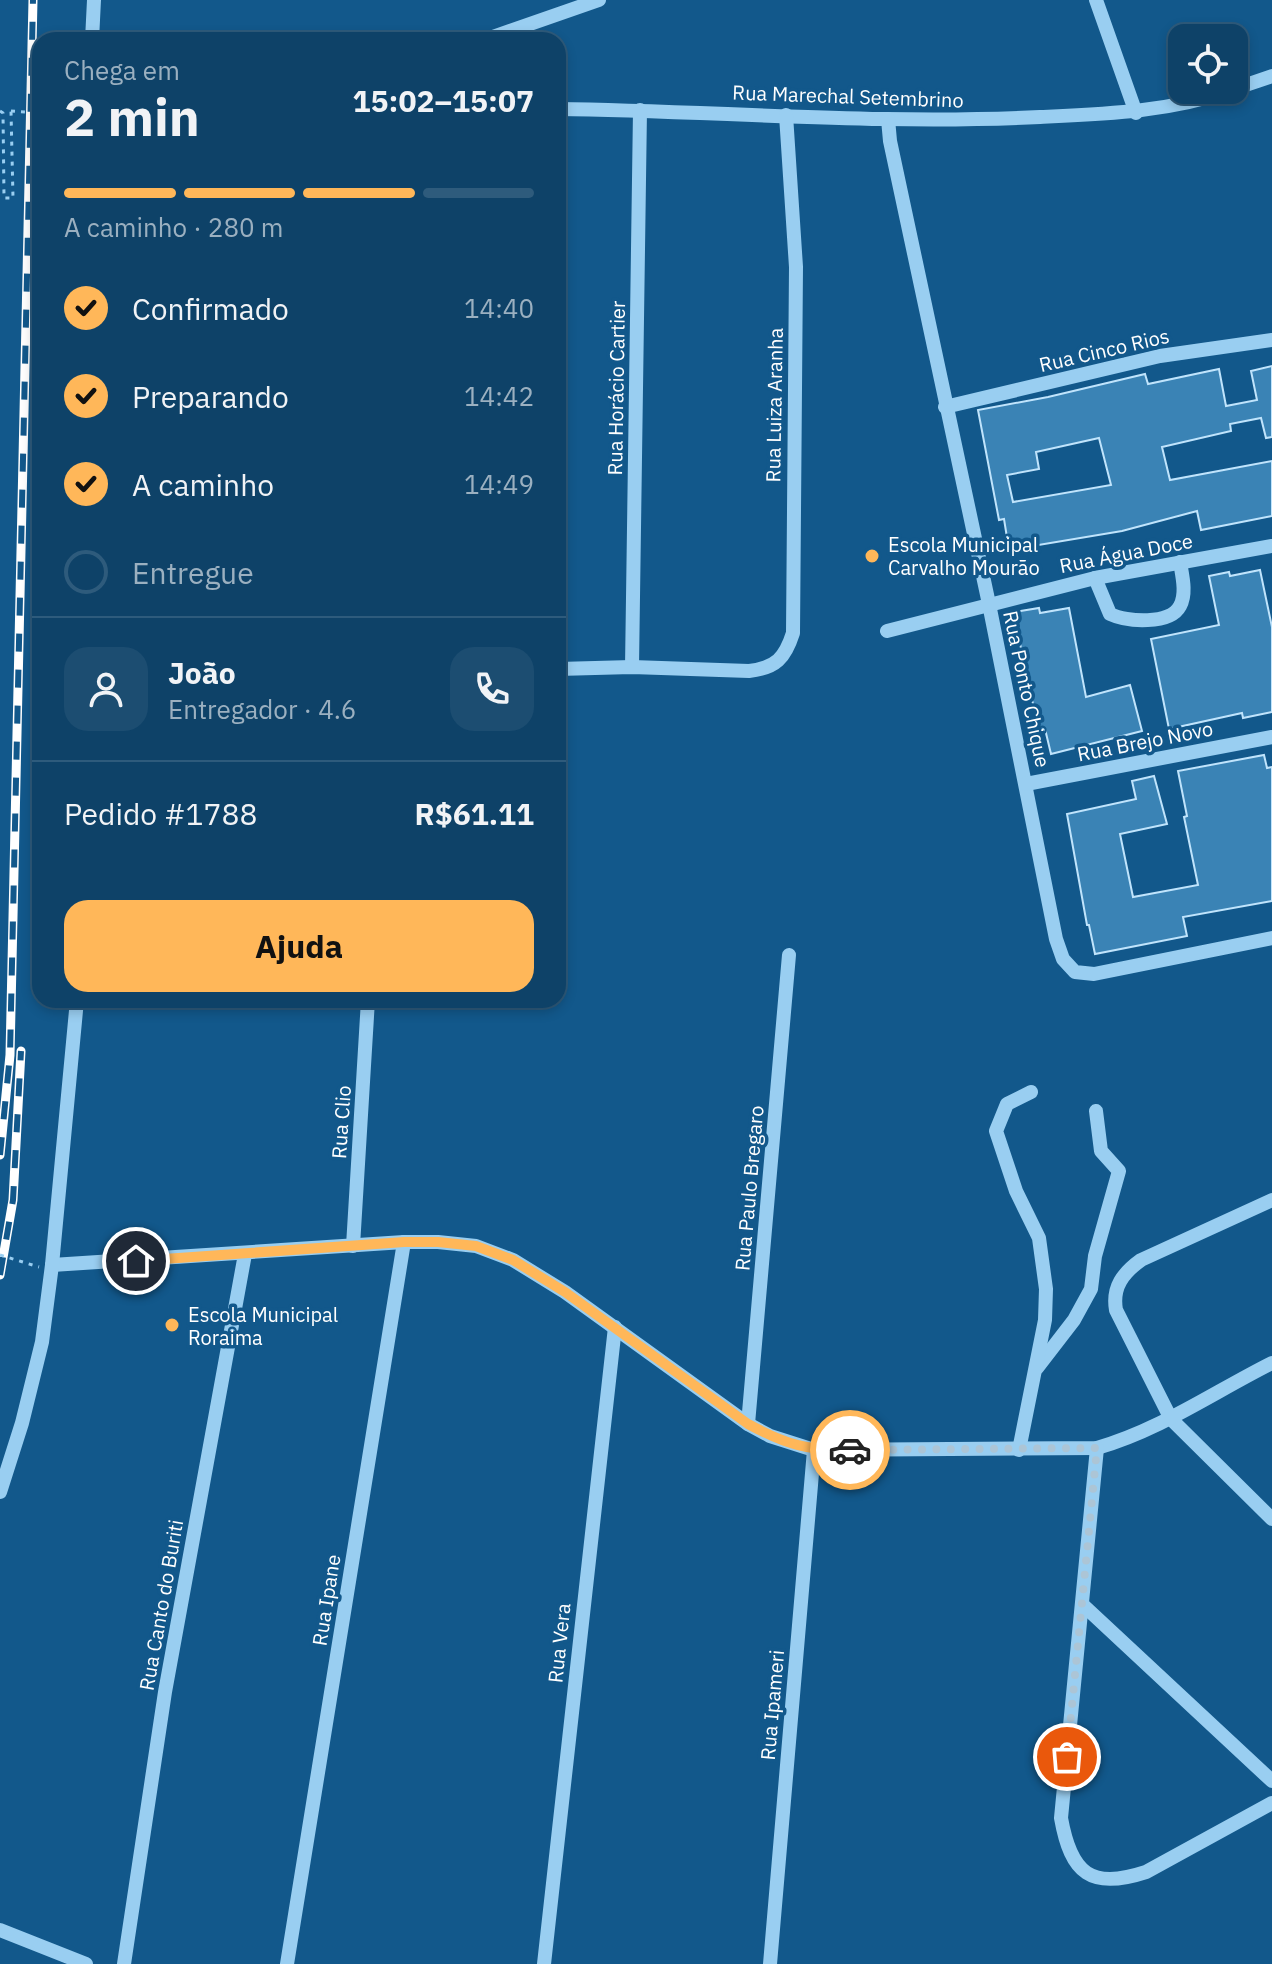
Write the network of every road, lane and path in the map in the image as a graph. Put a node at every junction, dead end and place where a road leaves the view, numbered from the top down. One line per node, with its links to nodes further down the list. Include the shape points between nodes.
1 (94, 0): 4 (street)
2 (599, 0): 5 (street)
3 (1096, 0): 13 (street)
4 (92, 32)
5 (507, 32)
6 (1272, 76): 7 (street, Rua Marechal Setembrino)
7 (1248, 85)
8 (1184, 104): 13 (street, Rua Marechal Setembrino)
9 (566, 109): 10 (street, Rua Marechal Setembrino)
10 (640, 110): 14 (street, Rua Marechal Setembrino); 23 (street, Rua Horácio Cartier)
11 (0, 111): 12 (path, bridge, via 4,198 13,198 11,111)
12 (32, 112)
13 (1136, 113): 15 (street, Rua Marechal Setembrino)
14 (786, 115): 15 (street, Rua Marechal Setembrino); 23 (street, Rua Luiza Aranha, via 796,267 793,633 788,650 767,669)
15 (888, 119): 17 (street, Rua Ponto Chique)
16 (1272, 340): 17 (street, Rua Cinco Rios, via 1160,356)
17 (945, 407): 21 (street, Rua Ponto Chique)
18 (1272, 546): 19 (street, Rua Água Doce)
19 (1180, 562): 20 (street, Rua Água Doce); 20 (street, via 1180,606 1165,618 1125,621 1110,614)
20 (1095, 578): 21 (street, Rua Água Doce)
21 (989, 604): 22 (street, Rua Água Doce); 26 (street, Rua Ponto Chique)
22 (887, 631)
23 (632, 667): 24 (street)
24 (566, 669)
25 (1272, 737): 26 (street, Rua Brejo Novo)
26 (1026, 784): 27 (street, Rua Ponto Chique, via 1056,939 1075,972 1094,974)
27 (1272, 938)
28 (789, 955): 43 (street, Rua Paulo Bregaro)
29 (76, 1008): 38 (street)
30 (368, 1008): 35 (street, Rua Clio)
31 (1031, 1092): 41 (street, via 1007,1104 996,1131 1039,1238 1047,1303)
32 (1096, 1111): 41 (street, via 1101,1151 1119,1171 1091,1289)
33 (1272, 1200): 42 (street, via 1141,1260 1119,1282 1113,1297 1116,1310)
34 (404, 1242): 35 (street); 39 (street, via 476,1246 513,1260); 55 (street, Rua Ipane)
35 (353, 1246): 36 (street)
36 (245, 1254): 38 (street); 54 (street, Rua Canto do Buriti, via 165,1692)
37 (0, 1255): 38 (path, bridge)
38 (46, 1266): 47 (street, via 42,1342)
39 (615, 1327): 43 (street); 56 (street, Rua Vera)
40 (1272, 1363): 42 (street)
41 (1034, 1371): 46 (street)
42 (1171, 1419): 44 (street); 48 (street)
43 (748, 1424): 45 (street)
44 (1097, 1448): 46 (street); 49 (street)
45 (814, 1450): 46 (street); 57 (street, Rua Ipameri)
46 (1019, 1450)
47 (0, 1492)
48 (1272, 1519)
49 (1083, 1605): 50 (street); 51 (street, via 1061,1818 1066,1848 1081,1870 1104,1880 1146,1872)
50 (1272, 1781)
51 (1272, 1803)
52 (0, 1930): 53 (street)
53 (86, 1964)
54 (124, 1964)
55 (287, 1964)
56 (544, 1964)
57 (770, 1964)

